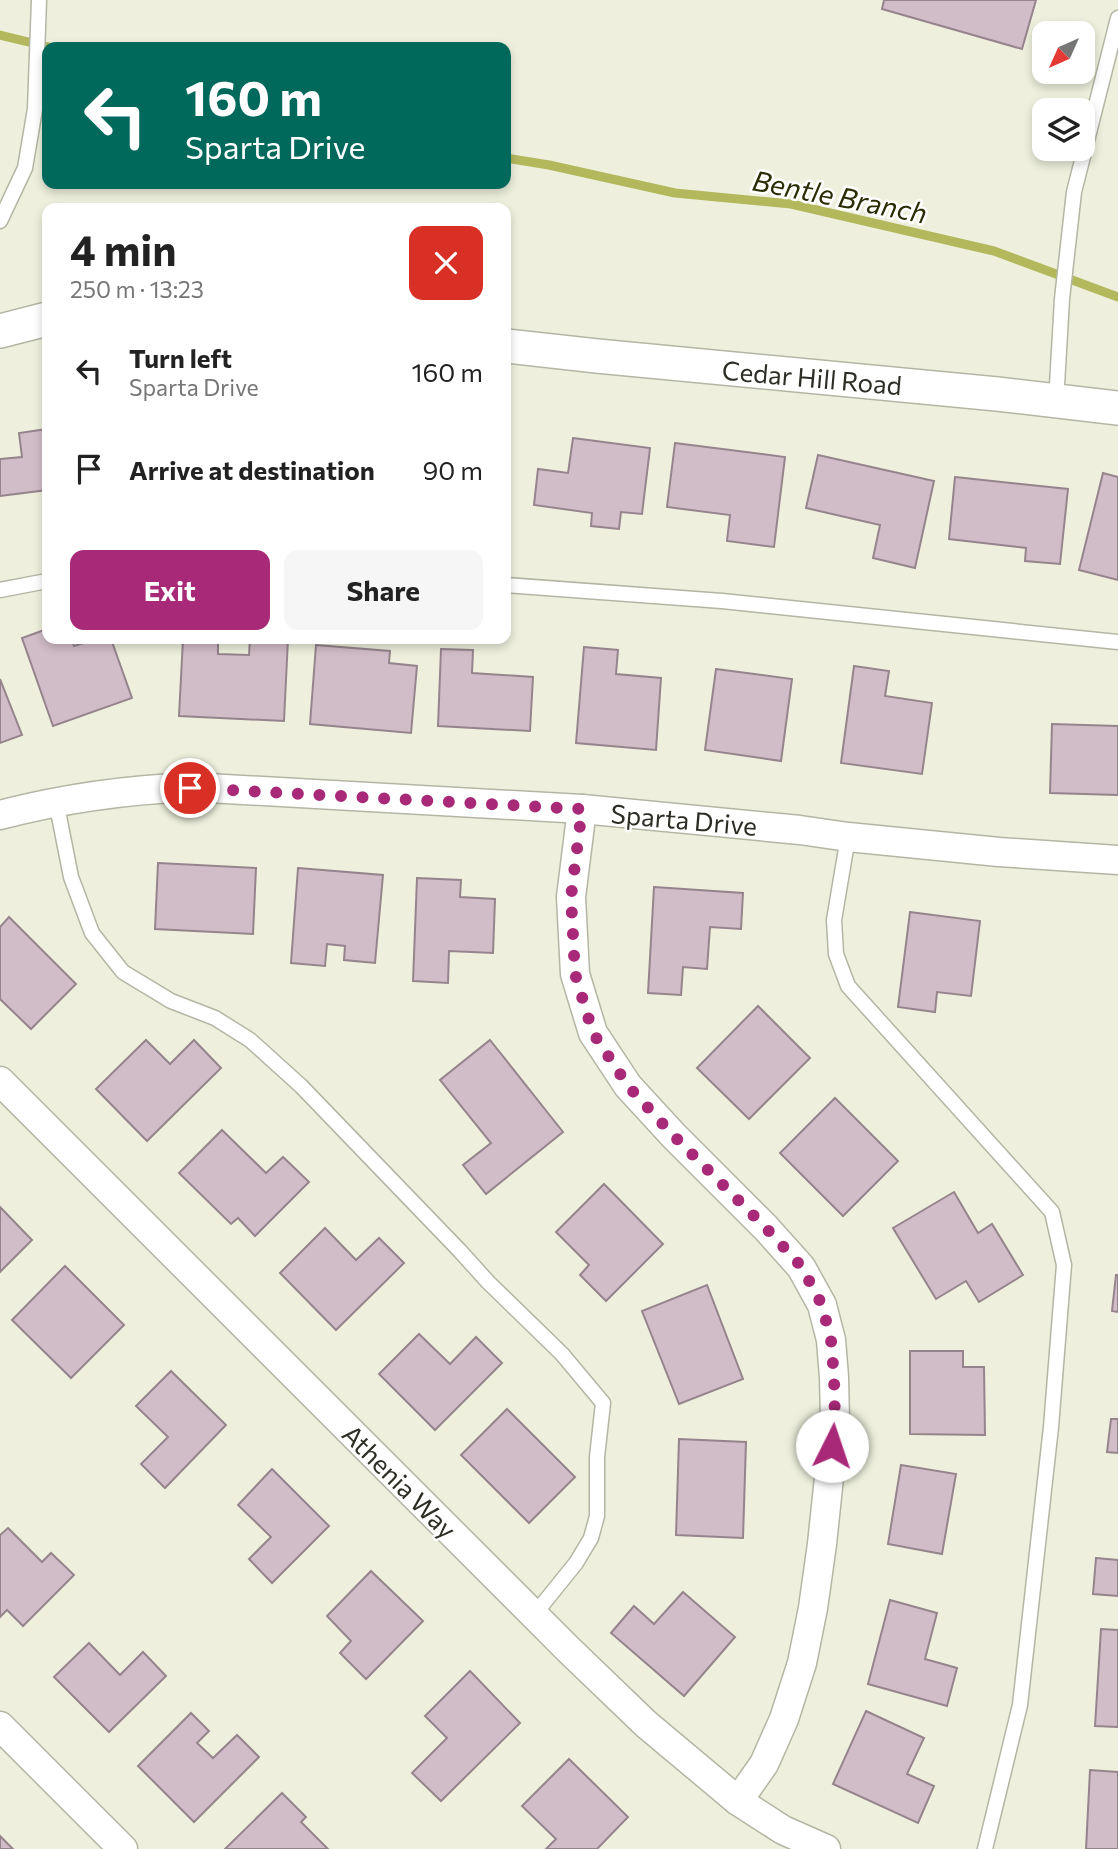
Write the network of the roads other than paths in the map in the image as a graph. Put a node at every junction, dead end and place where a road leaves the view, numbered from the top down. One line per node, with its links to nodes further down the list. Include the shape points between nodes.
1 (39, 0): 3 (lane, via 36,109 25,169)
2 (1118, 18): 7 (lane, via 1074,192)
3 (0, 221)
4 (42, 320): 5 (street)
5 (0, 331)
6 (511, 346): 7 (street, Cedar Hill Road)
7 (1056, 401): 8 (street, Cedar Hill Road)
8 (1118, 408)
9 (42, 582): 11 (lane)
10 (511, 585): 12 (lane, via 722,601)
11 (0, 590)
12 (1118, 642)
13 (56, 801): 14 (street, Sparta Drive, via 190,788); 15 (street, Sparta Drive); 19 (lane, via 71,877 92,933 123,972 171,1001 227,1025 302,1086 562,1354 603,1403 597,1516 591,1538)
14 (582, 809): 16 (street, Sparta Drive); 21 (street, via 571,897 575,974 593,1033 628,1086 801,1266 822,1305 831,1340 835,1421 805,1652 764,1765)
15 (0, 815)
16 (848, 837): 17 (street, Sparta Drive); 24 (lane, via 834,920 836,954 848,986 1052,1212 1064,1265 1020,1705)
17 (1118, 860)
18 (0, 1081): 19 (street, Athenia Way)
19 (534, 1615): 21 (street, Athenia Way, via 646,1724)
20 (0, 1726): 22 (street)
21 (738, 1801): 23 (street, Athenia Way, via 783,1830)
22 (123, 1849)
23 (826, 1849)
24 (985, 1849)

